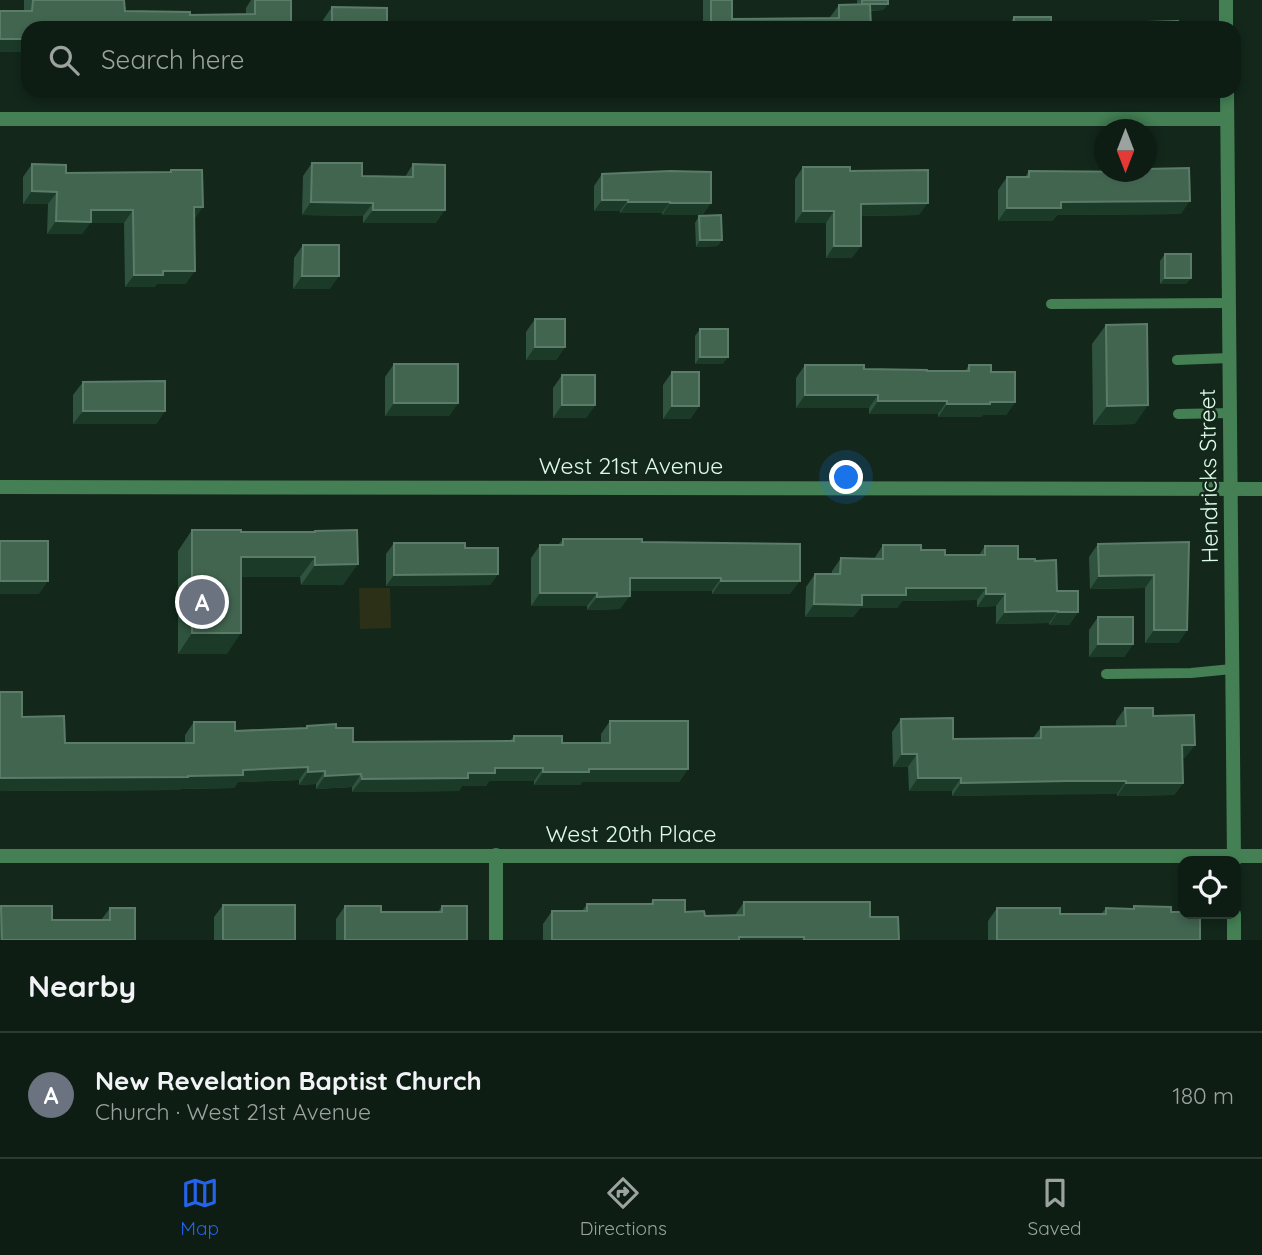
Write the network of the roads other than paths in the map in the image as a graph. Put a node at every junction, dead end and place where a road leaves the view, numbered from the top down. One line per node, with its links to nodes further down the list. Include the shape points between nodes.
1 (1226, 0): 2 (street)
2 (1226, 21)
3 (1227, 98): 5 (street, Hendricks Street)
4 (0, 119): 5 (street)
5 (1227, 119): 6 (street, Hendricks Street)
6 (1229, 303): 7 (lane); 8 (street, Hendricks Street)
7 (1051, 304)
8 (1229, 358): 9 (lane); 10 (street, Hendricks Street)
9 (1177, 360)
10 (1230, 413): 11 (lane); 13 (street, Hendricks Street)
11 (1178, 414)
12 (0, 487): 13 (street, West 21st Avenue)
13 (1231, 489): 14 (street, West 21st Avenue); 15 (street, Hendricks Street)
14 (1262, 489)
15 (1232, 669): 16 (lane); 19 (street, Hendricks Street)
16 (1106, 674)
17 (496, 855): 18 (street, West 20th Place); 21 (street, West 20th Place); 24 (street)
18 (0, 856)
19 (1234, 856)
20 (1262, 856): 22 (street, West 20th Place)
21 (1178, 858)
22 (1241, 858)
23 (1234, 919): 25 (street)
24 (496, 940)
25 (1234, 940)

